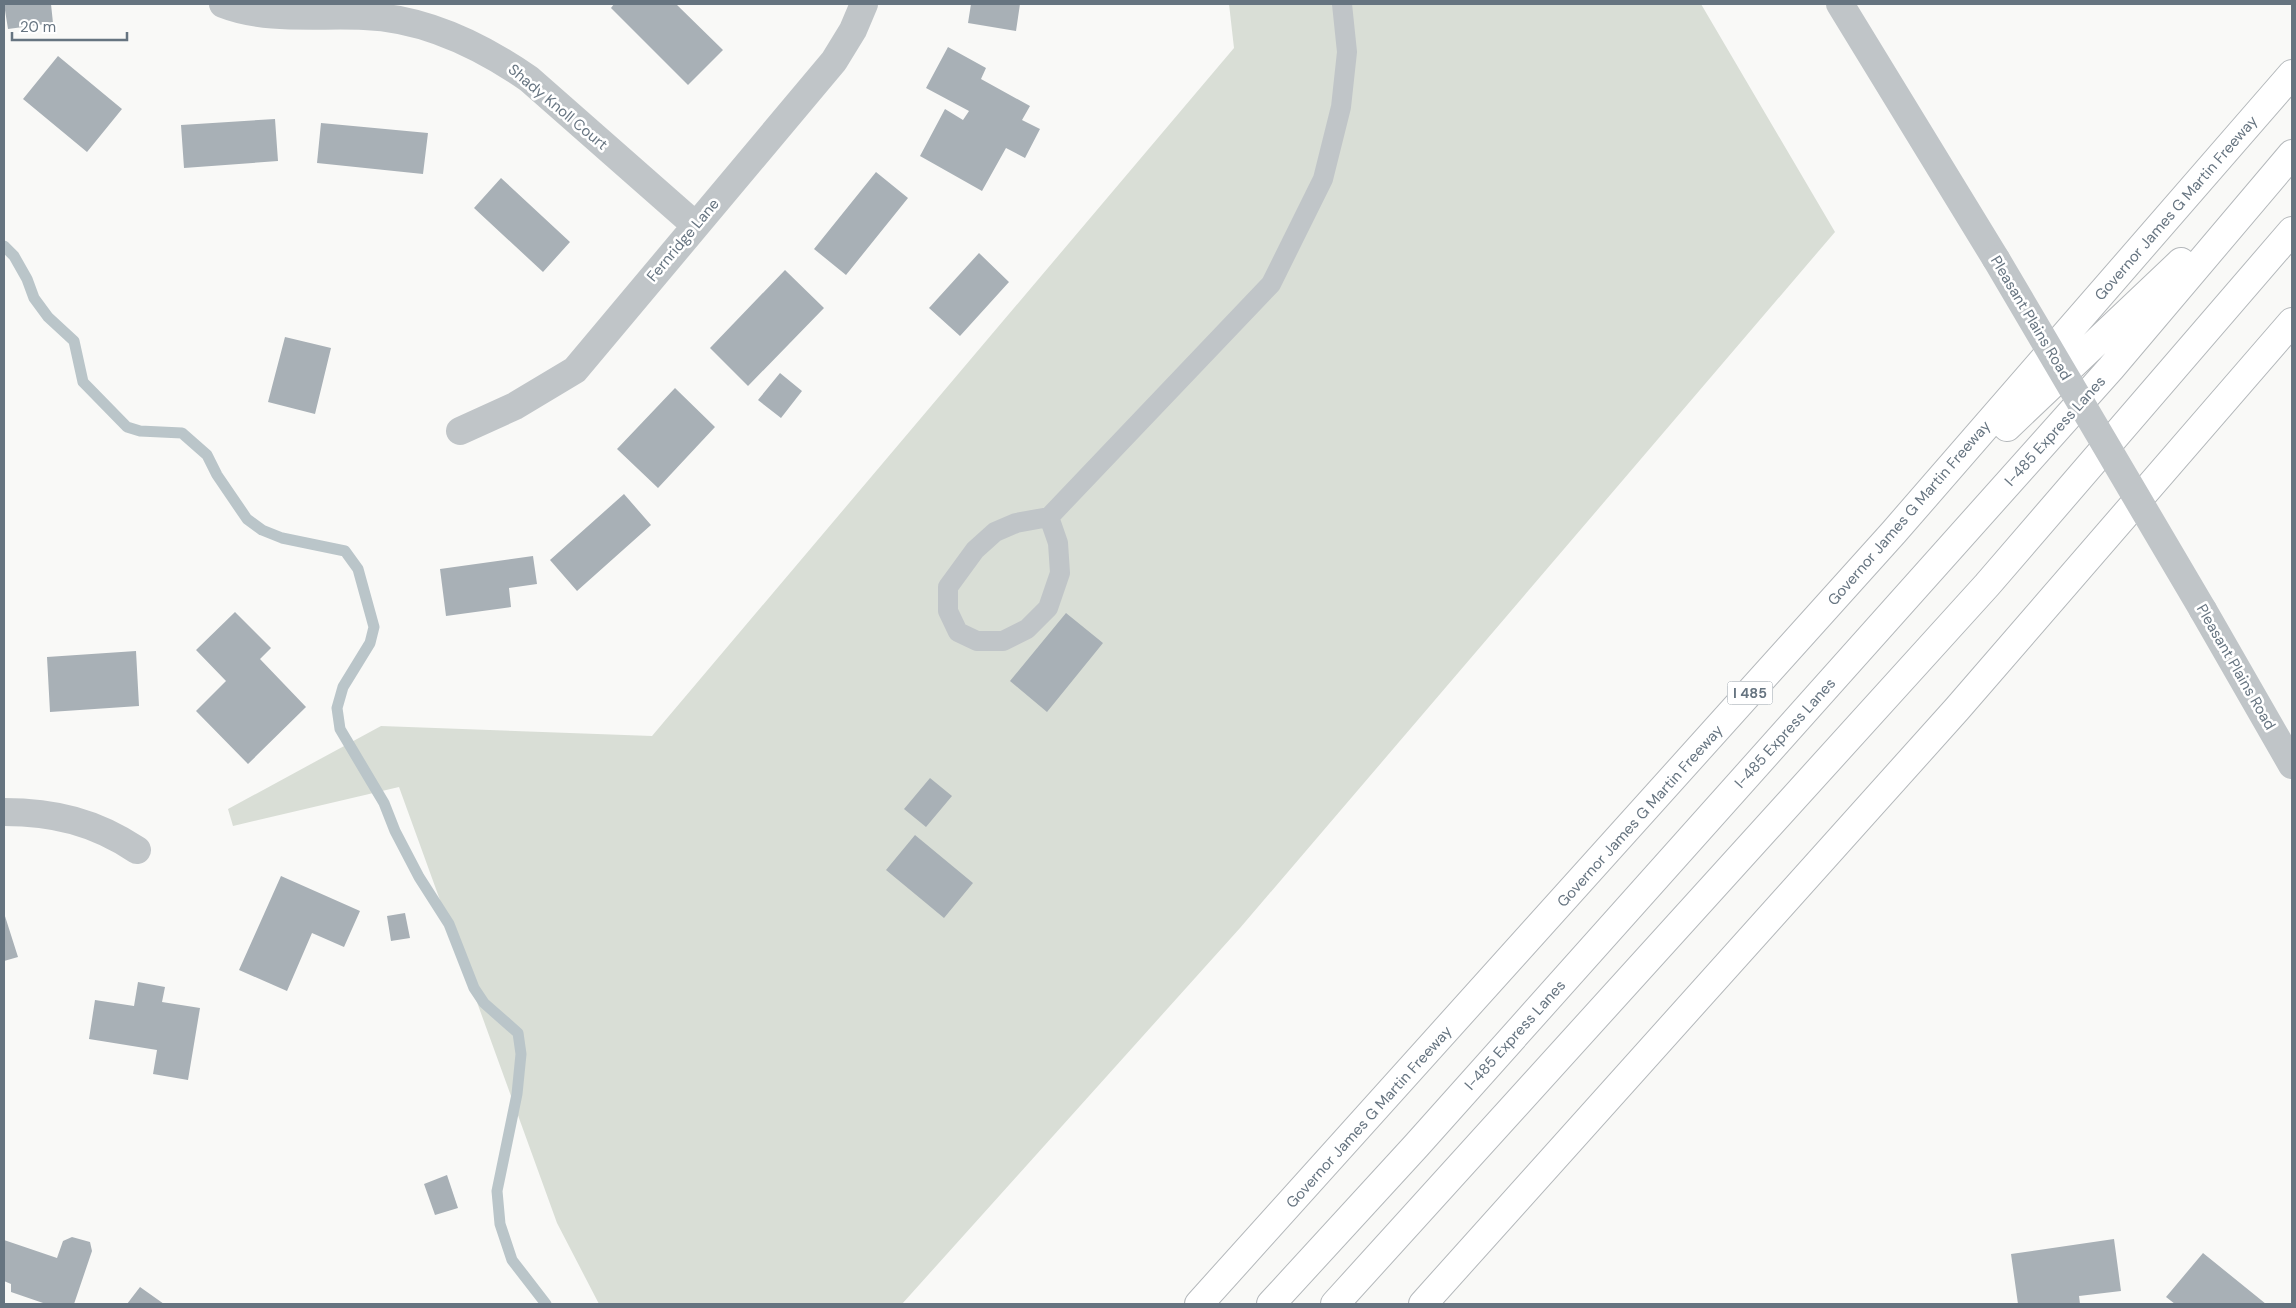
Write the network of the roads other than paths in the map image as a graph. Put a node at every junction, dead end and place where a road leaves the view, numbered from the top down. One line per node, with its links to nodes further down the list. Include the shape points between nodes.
1 (223, 4): 7 (street, Shady Knoll Court, via 255,12 396,18 468,41 529,79)
2 (864, 4): 7 (street, Fernridge Lane, via 834,62)
3 (1342, 4): 11 (lane, via 1347,52 1341,107 1323,179 1271,284)
4 (1840, 4): 13 (street, Pleasant Plains Road, bridge, via 1996,259)
5 (2292, 74): 12 (highway, Governor James G Martin Freeway / I 485)
6 (2285, 162): 12 (highway); 17 (highway, I-485 Express Lanes, via 2111,368)
7 (695, 224): 10 (street, Fernridge Lane, via 575,370 515,406)
8 (2292, 231): 18 (highway, via 1987,584)
9 (2292, 322): 19 (highway, via 1958,709)
10 (460, 431)
11 (1049, 517): 11 (lane, via 1016,523 994,532 975,550 948,587 948,611 958,632 977,641 1003,642 1026,628 1048,608 1060,573 1058,543)
12 (1894, 532): 16 (highway, Governor James G Martin Freeway / I 485)
13 (2292, 765)
14 (4, 812): 15 (street, via 38,812 85,823 114,834)
15 (137, 850)
16 (1199, 1304)
17 (1271, 1304)
18 (1335, 1304)
19 (1423, 1304)

